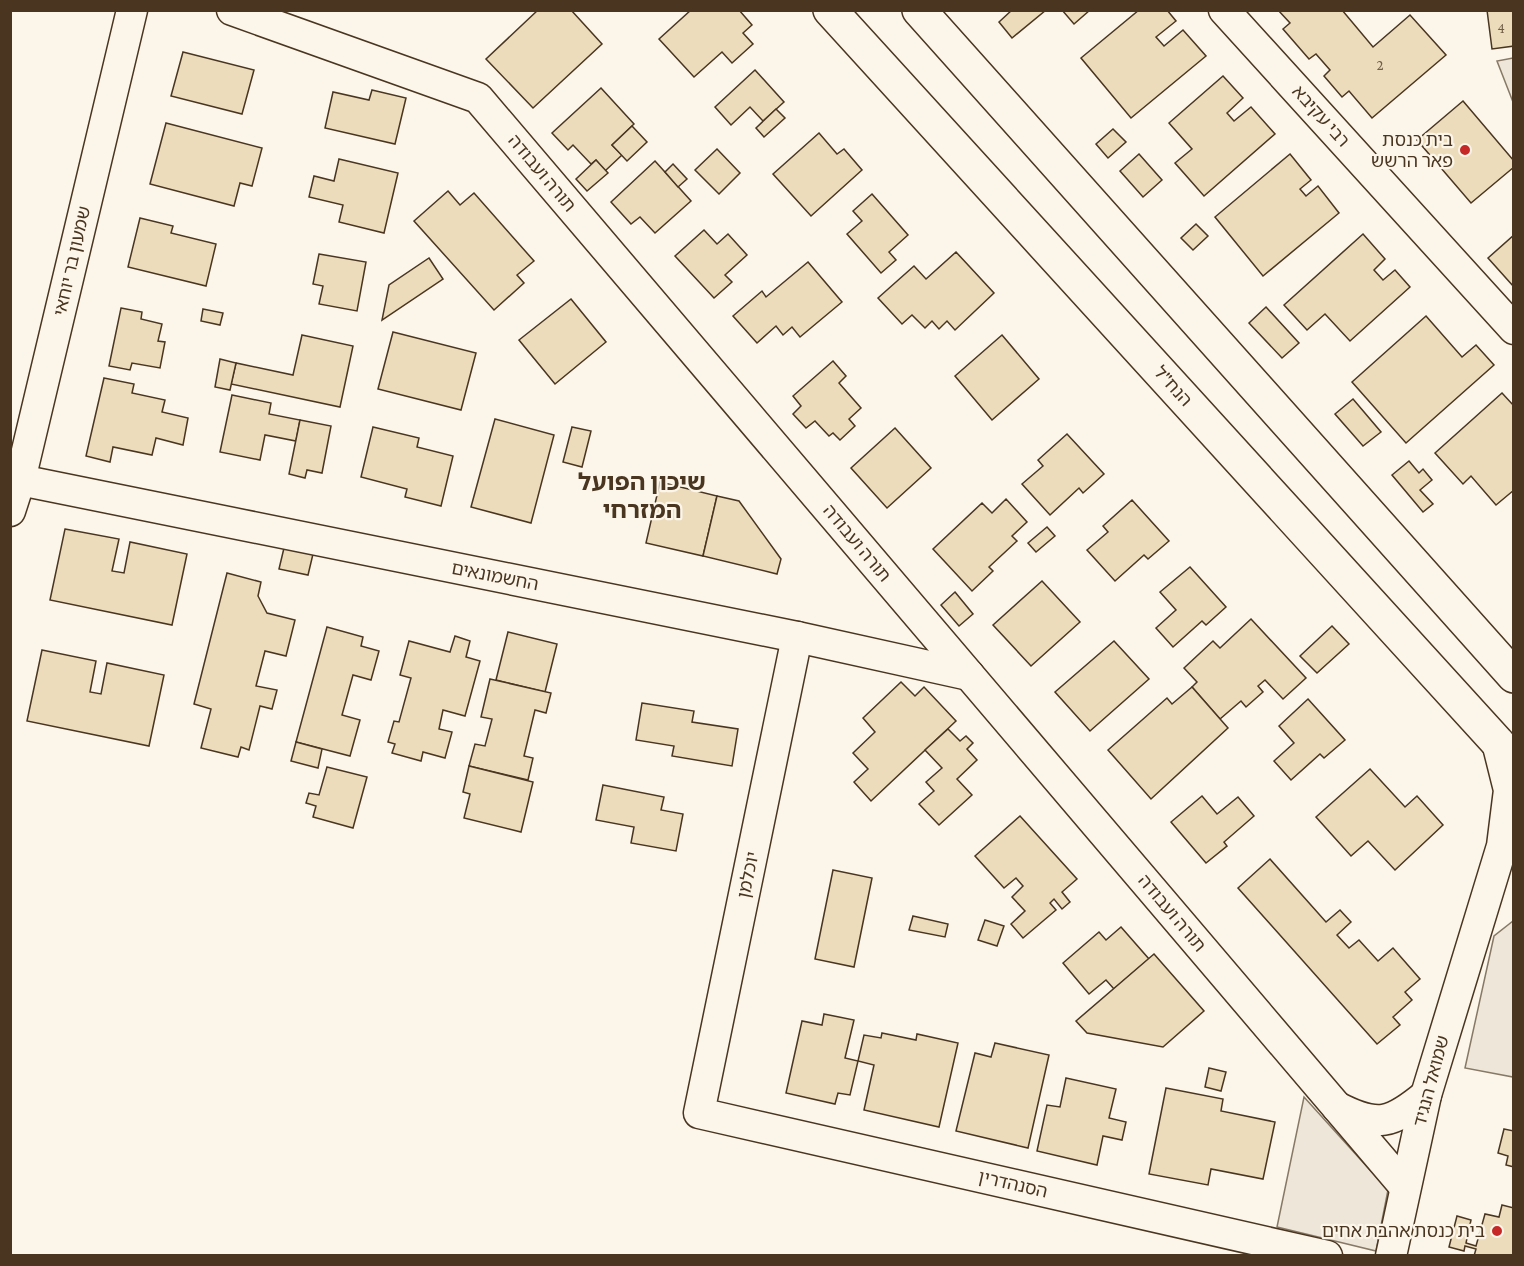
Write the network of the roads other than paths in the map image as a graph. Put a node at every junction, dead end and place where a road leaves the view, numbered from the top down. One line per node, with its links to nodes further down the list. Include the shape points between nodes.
1 (132, 10): 7 (street, שמעון בר יוחאי)
2 (232, 10): 10 (street, תורה ועבודה, via 478,99)
3 (830, 10): 12 (highway, הנח"ל)
4 (919, 10): 11 (highway)
5 (1224, 10): 6 (street, רבי עקיבא)
6 (1514, 329)
7 (20, 480): 8 (street, שמעון בר יוחאי); 9 (street, החשמונאים)
8 (10, 511)
9 (797, 637): 10 (street, החשמונאים); 17 (street, יוכלמן)
10 (969, 675): 16 (street, תורה ועבודה)
11 (1514, 676)
12 (1505, 752): 14 (street, שמואל הנגיד, via 1509,790 1502,846)
13 (1514, 885): 14 (street)
14 (1481, 909): 15 (street, שמואל הנגיד)
15 (1426, 1095): 16 (street, via 1403,1114 1383,1120 1361,1119); 18 (street, שמואל הנגיד)
16 (1336, 1106): 18 (street, תורה ועבודה)
17 (699, 1113): 19 (street, הסנהדרין)
18 (1406, 1187): 20 (street, שמואל הנגיד)
19 (1327, 1256)
20 (1391, 1256)

